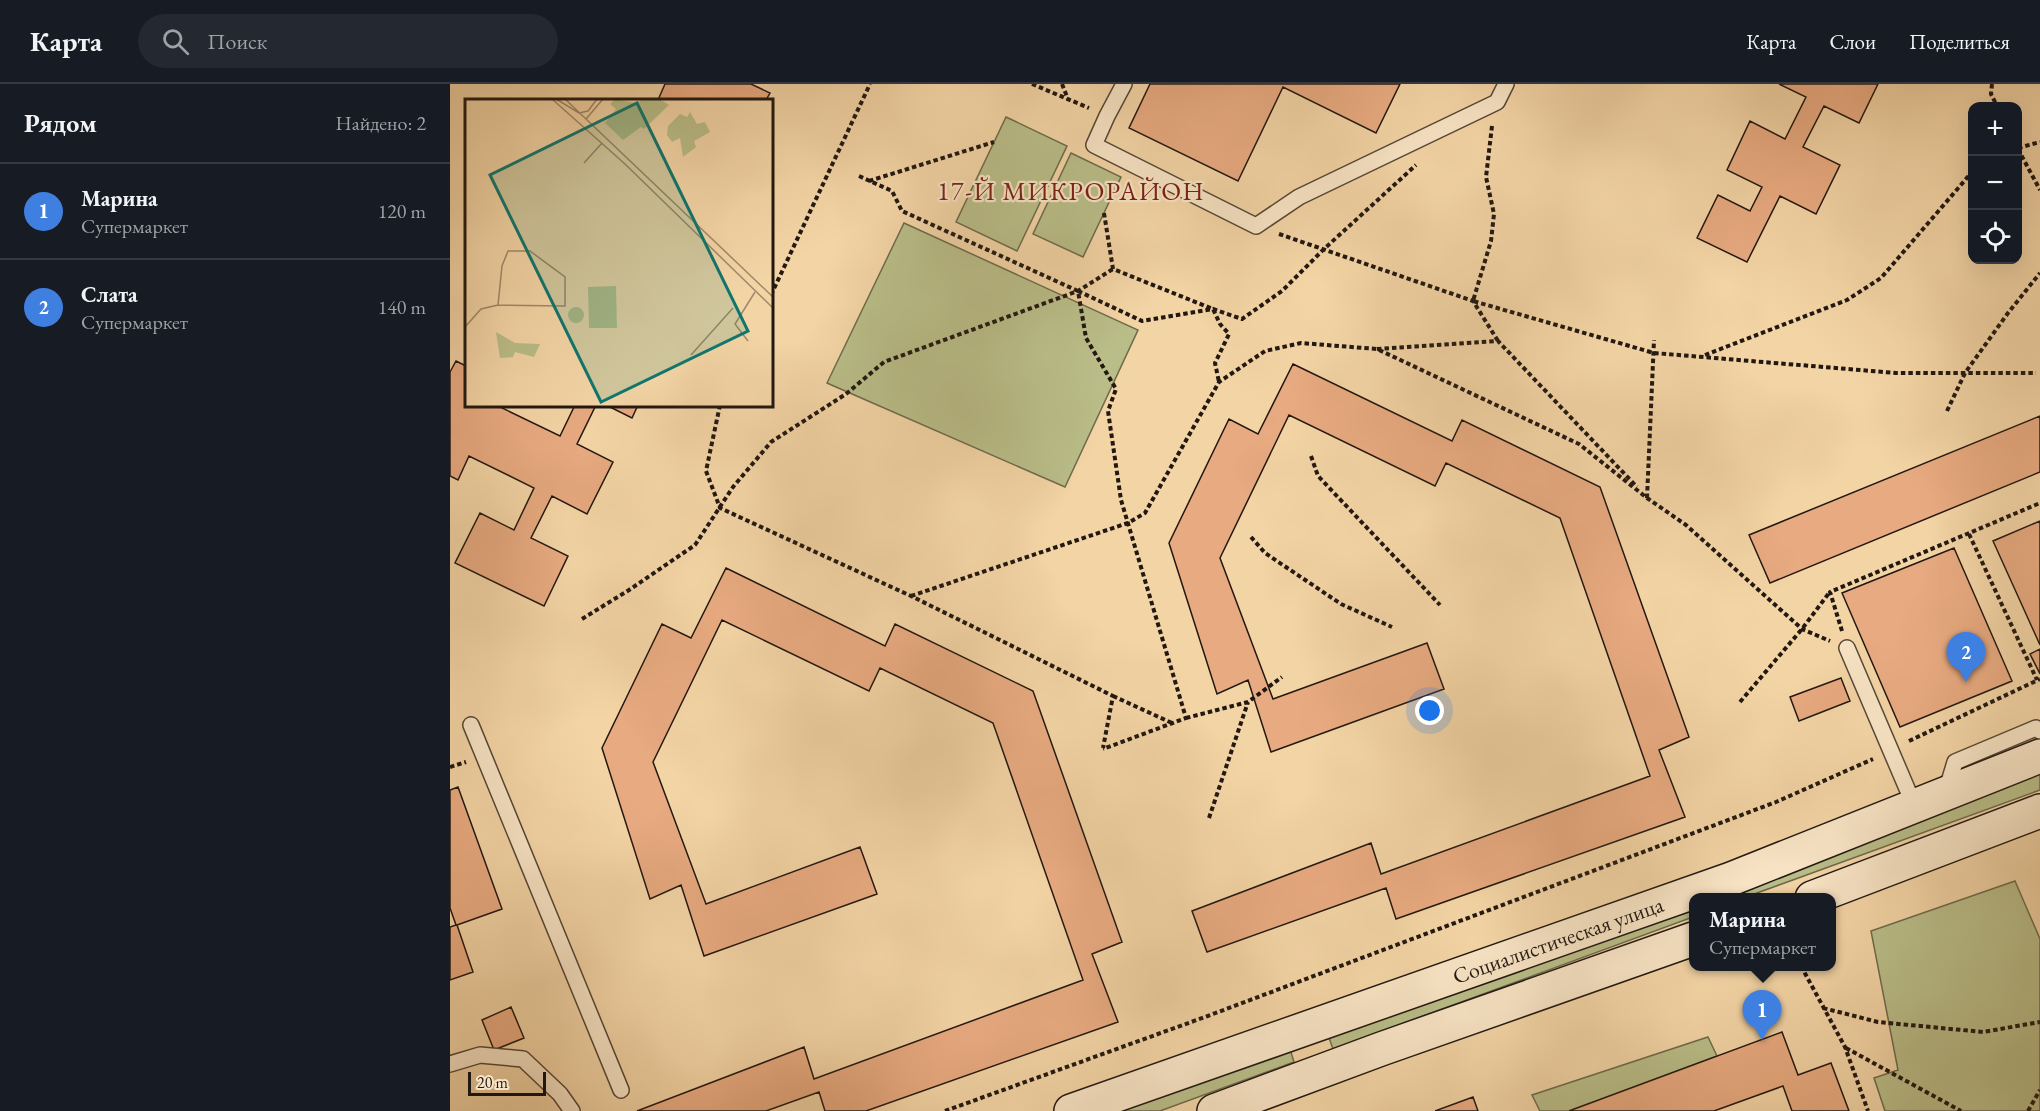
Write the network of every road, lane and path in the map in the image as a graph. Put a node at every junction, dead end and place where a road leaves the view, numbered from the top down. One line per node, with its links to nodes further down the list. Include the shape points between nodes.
1 (870, 84): 26 (path)
2 (1032, 84): 7 (path)
3 (1062, 84): 7 (path)
4 (1124, 84): 10 (lane)
5 (1506, 84): 8 (lane)
6 (1992, 84): 9 (path)
7 (1068, 99): 10 (path)
8 (1497, 102): 21 (lane, via 1299,197); 27 (path, via 1486,177 1494,214 1491,241)
9 (1995, 102)
10 (1107, 116): 21 (lane, via 1094,145)
11 (994, 142): 18 (path)
12 (2040, 142): 13 (path)
13 (2022, 147)
14 (2022, 156): 19 (path)
15 (1424, 159): 22 (path)
16 (859, 176): 18 (path)
17 (1968, 177): 33 (path, via 1881,278 1847,300)
18 (869, 181): 25 (path, via 892,191 902,211)
19 (2040, 190)
20 (1104, 213): 23 (path)
21 (1256, 226): 22 (path)
22 (1324, 249): 27 (path); 28 (path, via 1282,291 1242,320)
23 (1113, 269): 25 (path); 28 (path)
24 (2040, 273): 34 (path)
25 (1078, 291): 28 (path, via 1142,321); 42 (path, via 884,362 846,394 771,442); 43 (path, via 1086,338 1116,389 1108,411)
26 (772, 294)
27 (1473, 301): 30 (path); 32 (path)
28 (1213, 309): 36 (path, via 1229,334 1215,363)
29 (1654, 340): 32 (path)
30 (1498, 341): 31 (path); 40 (path)
31 (1377, 349): 36 (path, via 1300,343 1265,351); 40 (path, via 1579,444)
32 (1654, 352): 33 (path); 40 (path)
33 (1702, 357): 34 (path, via 1896,373)
34 (1965, 373): 35 (path); 38 (path)
35 (2036, 373)
36 (1219, 382): 43 (path, via 1145,513)
37 (720, 406): 42 (path, via 706,471)
38 (1947, 411)
39 (1311, 456): 48 (path, via 1318,476)
40 (1647, 498): 51 (path, via 1686,525)
41 (2040, 503): 44 (path)
42 (720, 508): 47 (path); 49 (path, via 695,545)
43 (1128, 523): 47 (path); 58 (path)
44 (1969, 534): 46 (path); 54 (path)
45 (1251, 537): 50 (path, via 1265,553 1341,604)
46 (1830, 592): 51 (path); 52 (path)
47 (910, 596): 55 (path)
48 (1440, 605)
49 (582, 619)
50 (1392, 627)
51 (1802, 629): 52 (path); 57 (path)
52 (1847, 648): 62 (lane)
53 (1282, 677): 56 (path)
54 (2039, 679): 62 (path)
55 (1113, 696): 59 (path); 59 (path, via 1103,749)
56 (1248, 702): 58 (path); 67 (path)
57 (1740, 702)
58 (1186, 718): 59 (path)
59 (1172, 723)
60 (471, 725): 77 (lane)
61 (2040, 731): 64 (lane, via 2036,728 1955,762)
62 (1890, 750): 65 (lane); 80 (path, via 1776,802)
63 (2040, 756): 64 (street, Социалистическая улица)
64 (1945, 794): 65 (street, Социалистическая улица)
65 (1914, 805): 68 (street, Социалистическая улица)
66 (2040, 811): 69 (street)
67 (1209, 818)
68 (1691, 893)
69 (1823, 893)
70 (1689, 894): 81 (street, Социалистическая улица)
71 (1689, 940): 82 (street, Социалистическая улица)
72 (1804, 971): 73 (path)
73 (1824, 1008): 74 (path, via 1878,1022 1983,1032); 75 (path)
74 (2040, 1022)
75 (1845, 1047): 83 (path); 84 (path)
76 (450, 1064): 79 (lane, via 480,1055 523,1059)
77 (621, 1090)
78 (2040, 1090): 85 (path)
79 (572, 1111)
80 (945, 1111)
81 (1071, 1111)
82 (1214, 1111)
83 (1868, 1111)
84 (1960, 1111)
85 (2028, 1111)

